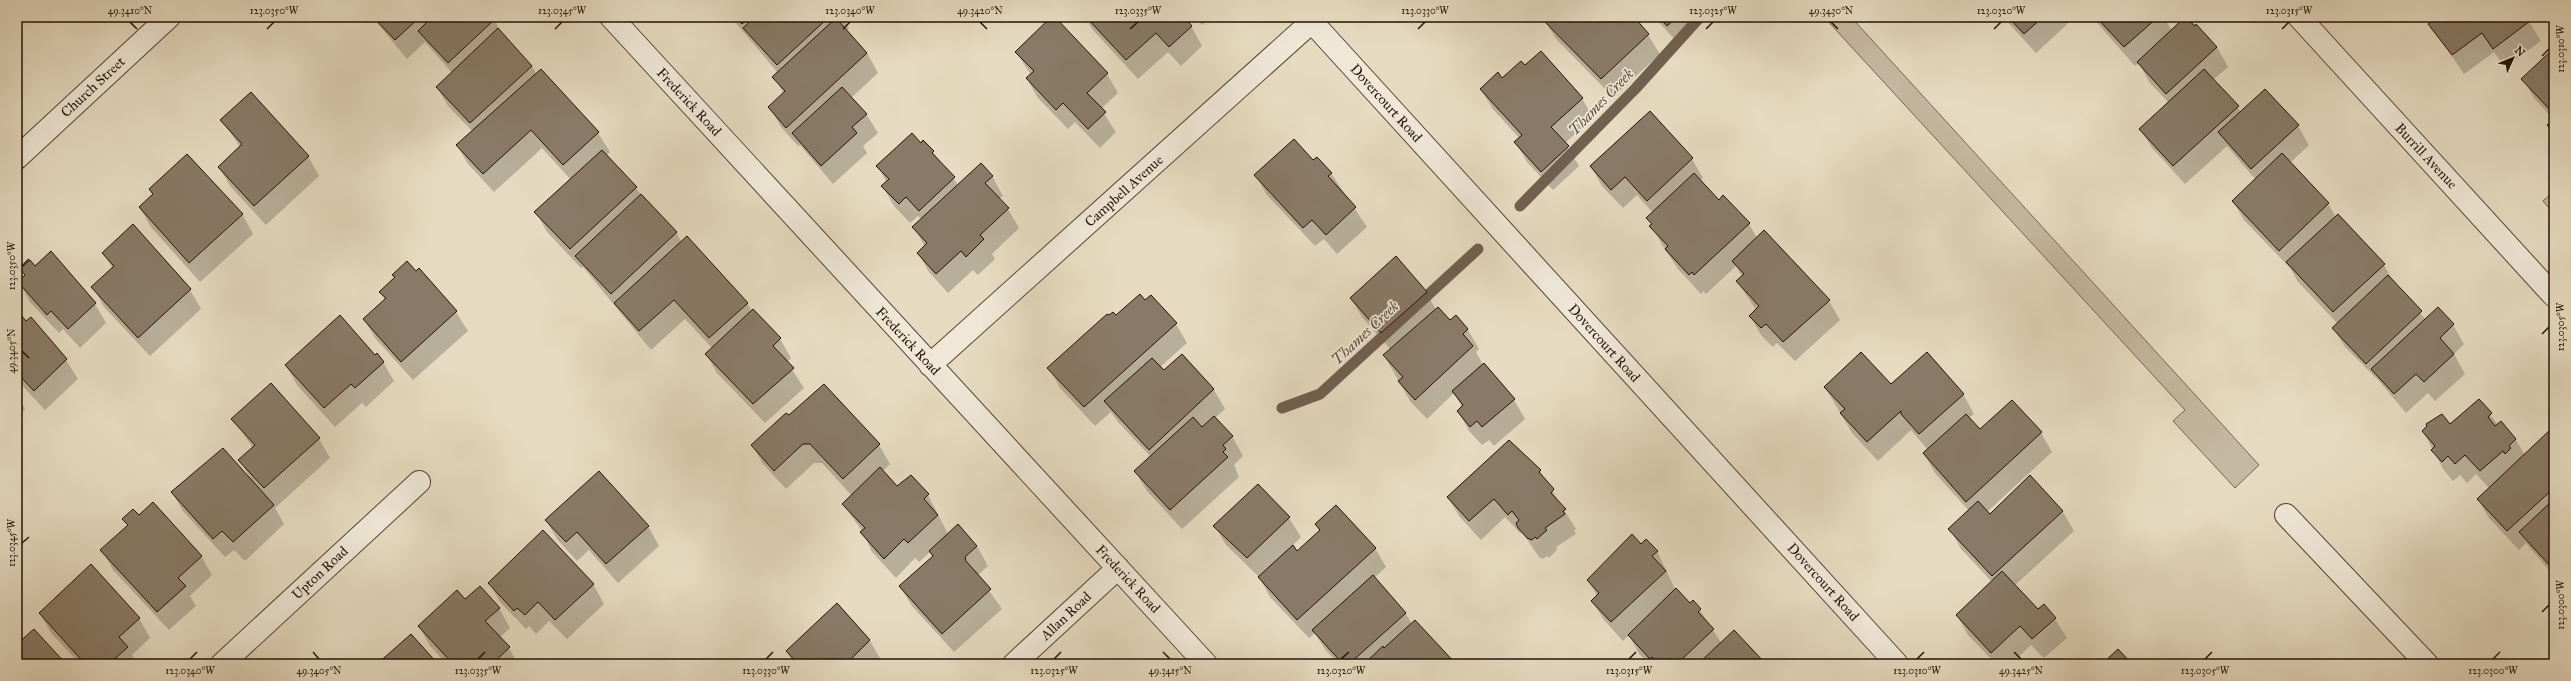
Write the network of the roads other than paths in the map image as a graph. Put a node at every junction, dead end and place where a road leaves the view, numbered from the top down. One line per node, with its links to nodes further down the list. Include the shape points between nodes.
1 (169, 17): 5 (street, Church Street)
2 (611, 17): 7 (street, Frederick Road)
3 (2298, 17): 6 (street, Burrill Avenue)
4 (1314, 19): 7 (street, Campbell Avenue); 14 (street, Dovercourt Road)
5 (17, 158)
6 (2554, 296)
7 (930, 365): 10 (street, Frederick Road)
8 (419, 482): 11 (street, Upton Road)
9 (2286, 515): 15 (street)
10 (1118, 568): 12 (street, Allan Road); 13 (street, Frederick Road)
11 (222, 664)
12 (1014, 664)
13 (1206, 664)
14 (1897, 664)
15 (2427, 664)

